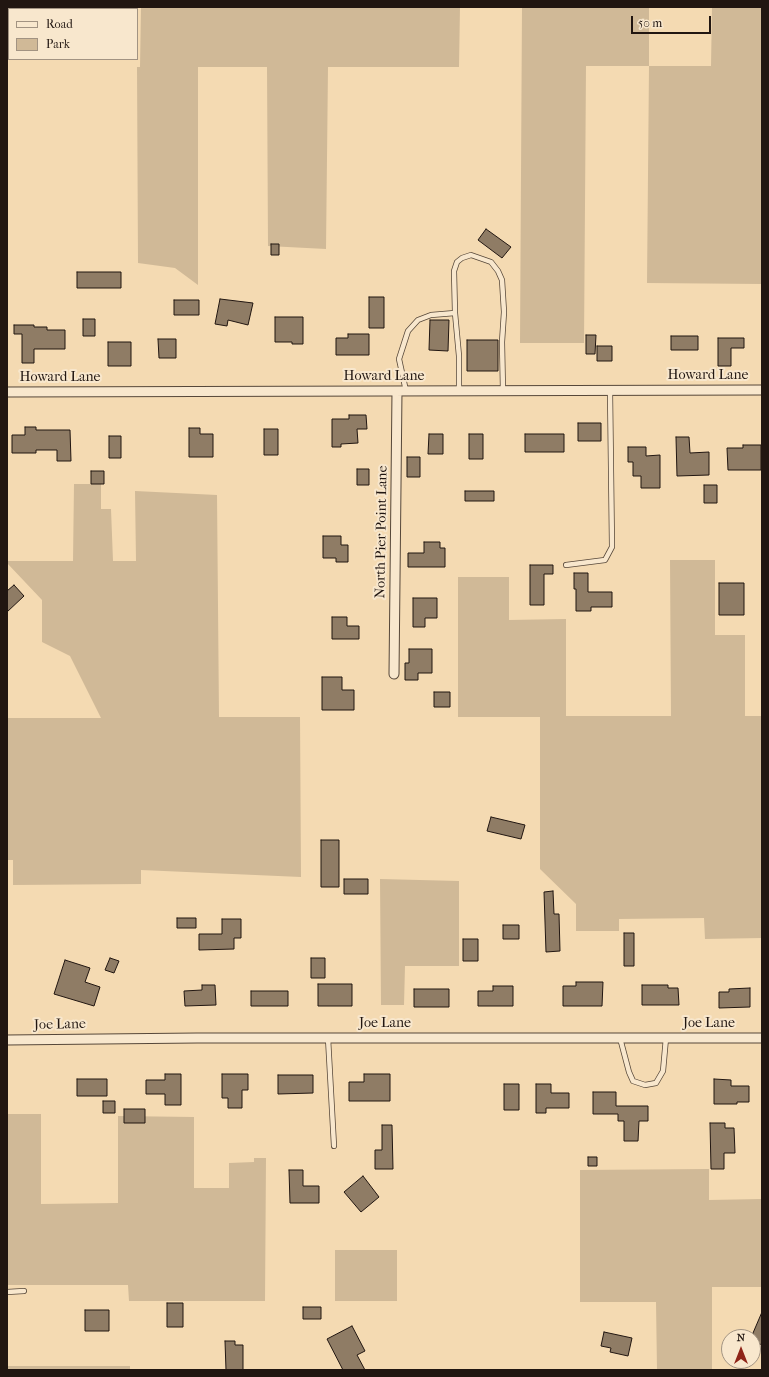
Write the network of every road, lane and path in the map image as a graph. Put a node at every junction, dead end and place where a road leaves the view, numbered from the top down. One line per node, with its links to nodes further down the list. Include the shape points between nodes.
1 (455, 313): 2 (lane); 3 (lane, via 454,271 457,262 471,255 491,262 502,280); 6 (lane, via 431,315 418,320 408,331 399,359)
2 (459, 390): 3 (street, Howard Lane); 6 (street, Howard Lane)
3 (503, 390): 4 (street, Howard Lane)
4 (610, 390): 5 (street, Howard Lane); 8 (lane, via 612,547 605,560)
5 (762, 390)
6 (401, 391): 7 (street, Howard Lane); 9 (street, North Pier Point Lane)
7 (7, 392)
8 (566, 564)
9 (394, 674)
10 (328, 1038): 11 (street, Joe Lane); 14 (street, Joe Lane); 15 (lane)
11 (620, 1038): 12 (street, Joe Lane); 12 (lane, via 633,1081 645,1085 656,1083 663,1071)
12 (666, 1038): 13 (street, Joe Lane)
13 (762, 1038)
14 (7, 1040)
15 (334, 1146)
16 (24, 1291): 17 (lane)
17 (7, 1292)

